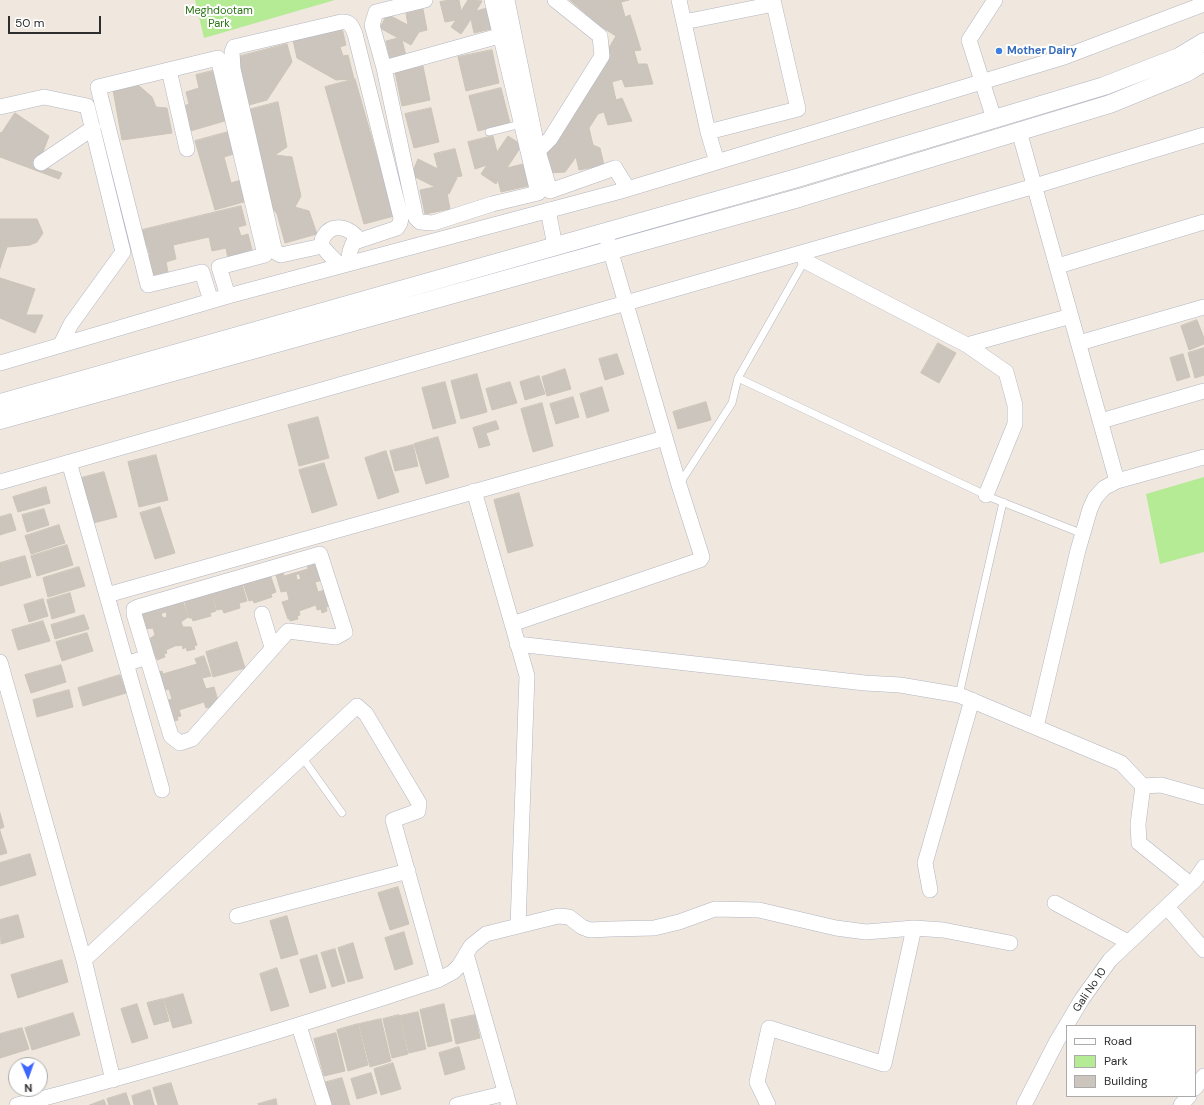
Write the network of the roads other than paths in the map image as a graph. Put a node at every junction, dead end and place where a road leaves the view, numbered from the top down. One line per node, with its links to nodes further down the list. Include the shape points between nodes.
1 (425, 0): 13 (street, via 376,12 372,25)
2 (492, 0): 10 (street)
3 (507, 0): 25 (street)
4 (555, 0): 25 (street, via 600,36 602,56 550,139)
5 (679, 0): 9 (street)
6 (995, 0): 15 (street, via 969,40)
7 (774, 2): 9 (street); 22 (street, via 798,109)
8 (1204, 4): 15 (street, via 1064,57)
9 (684, 22): 22 (street)
10 (500, 36): 13 (street); 18 (street)
11 (1204, 42): 17 (street, via 1179,56 1104,86)
12 (1204, 62): 20 (street, via 1186,73 1110,104)
13 (384, 68): 32 (street, via 416,218 420,222 433,223)
14 (169, 70): 24 (street); 44 (street, via 218,58 265,255); 45 (street, via 98,87 148,285)
15 (984, 81): 17 (street); 26 (street)
16 (0, 107): 19 (street, via 44,97 87,106)
17 (994, 119): 36 (street)
18 (521, 124): 21 (lane); 30 (street, via 538,193)
19 (93, 128): 27 (street); 52 (street, via 123,252 71,324)
20 (1019, 131): 28 (street); 40 (street, via 799,198)
21 (489, 132)
22 (708, 132): 26 (street)
23 (1204, 136): 28 (street)
24 (187, 148)
25 (538, 151): 29 (street, via 550,191 615,168)
26 (717, 162): 29 (street)
27 (41, 163)
28 (1035, 186): 41 (street); 43 (street)
29 (628, 189): 31 (street)
30 (492, 204): 32 (street); 34 (street)
31 (548, 210): 34 (street); 39 (street)
32 (464, 213): 35 (street)
33 (1204, 222): 43 (street)
34 (499, 223): 35 (street)
35 (470, 231): 42 (street)
36 (605, 232): 39 (street); 40 (street)
37 (355, 242): 38 (street, via 356,236 351,231 333,228 326,232 321,240); 38 (street, via 396,228 401,218 355,34 347,21 250,42 234,47 232,52 233,69 274,248 281,255); 42 (street)
38 (322, 246): 42 (street)
39 (555, 246): 57 (street)
40 (610, 250): 48 (street); 58 (street)
41 (808, 255): 48 (street); 53 (street); 55 (lane)
42 (344, 265): 46 (street)
43 (1058, 266): 50 (street)
44 (219, 267): 45 (street); 46 (street)
45 (202, 272): 47 (street)
46 (228, 296): 47 (street)
47 (212, 301): 52 (street)
48 (626, 303): 60 (street); 62 (street)
49 (1204, 306): 51 (street)
50 (1071, 316): 51 (street); 53 (street)
51 (1080, 343): 59 (street)
52 (61, 344): 54 (street)
53 (967, 345): 67 (street, via 1006,372 1015,405 1015,424)
54 (0, 363)
55 (738, 378): 65 (lane, via 732,403); 67 (lane)
56 (1204, 391): 59 (street)
57 (0, 403)
58 (0, 420)
59 (1101, 421): 63 (street)
60 (665, 438): 65 (street); 66 (street)
61 (1204, 457): 63 (street)
62 (70, 462): 64 (street); 72 (street)
63 (1117, 481): 69 (street, via 1104,488 1095,498)
64 (0, 482)
65 (679, 485): 74 (street, via 701,554 700,560)
66 (474, 490): 70 (street); 74 (street)
67 (986, 495): 68 (lane)
68 (1003, 502): 69 (lane); 82 (lane)
69 (1082, 534): 83 (street)
70 (314, 536): 71 (street); 72 (street)
71 (320, 554): 76 (street, via 344,632 336,638 288,630); 77 (street, via 134,609)
72 (107, 596): 78 (street)
73 (262, 614): 76 (street)
74 (512, 624): 75 (street)
75 (517, 644): 82 (street, via 858,683 900,685); 96 (street, via 526,676)
76 (272, 647): 80 (street, via 192,739 180,743 171,736)
77 (147, 657): 78 (street); 80 (street)
78 (126, 664): 81 (street)
79 (1, 667): 102 (street)
80 (153, 676): 81 (street)
81 (132, 682): 86 (street)
82 (965, 698): 83 (street); 92 (street, via 925,863)
83 (1036, 727): 85 (street, via 1121,762)
84 (302, 757): 88 (lane); 90 (street, via 357,706 366,714 419,803 418,811 393,820); 102 (street)
85 (1143, 786): 87 (street, via 1161,785); 91 (street, via 1138,824 1139,843)
86 (162, 790)
87 (1204, 797)
88 (342, 813)
89 (1204, 867): 91 (street, Gali No 10)
90 (408, 871): 95 (street); 103 (street)
91 (1190, 884): 94 (street, Gali No 10)
92 (930, 890)
93 (1055, 903): 98 (street)
94 (1167, 907): 98 (street, Gali No 10); 100 (street)
95 (237, 916)
96 (518, 925): 97 (street, via 558,916 569,917 590,930 654,928 715,909 759,910 836,928 866,932); 101 (street, via 486,934 478,939)
97 (914, 928): 99 (street, via 944,930); 115 (street, via 884,1064 769,1028 757,1082)
98 (1128, 942): 104 (street, Gali No 10, via 1110,960)
99 (1010, 944)
100 (1204, 950)
101 (466, 954): 103 (street, via 453,972); 111 (street)
102 (84, 960): 108 (street)
103 (438, 980): 105 (street)
104 (1067, 1025)
105 (299, 1026): 108 (street); 113 (street)
106 (1066, 1026): 116 (street, Gali No 10)
107 (1204, 1076): 109 (street)
108 (113, 1080): 112 (street)
109 (1196, 1087)
110 (1188, 1097): 117 (street)
111 (507, 1099): 114 (street)
112 (17, 1105)
113 (324, 1105)
114 (457, 1105)
115 (768, 1105)
116 (1024, 1105)
117 (1181, 1105)

